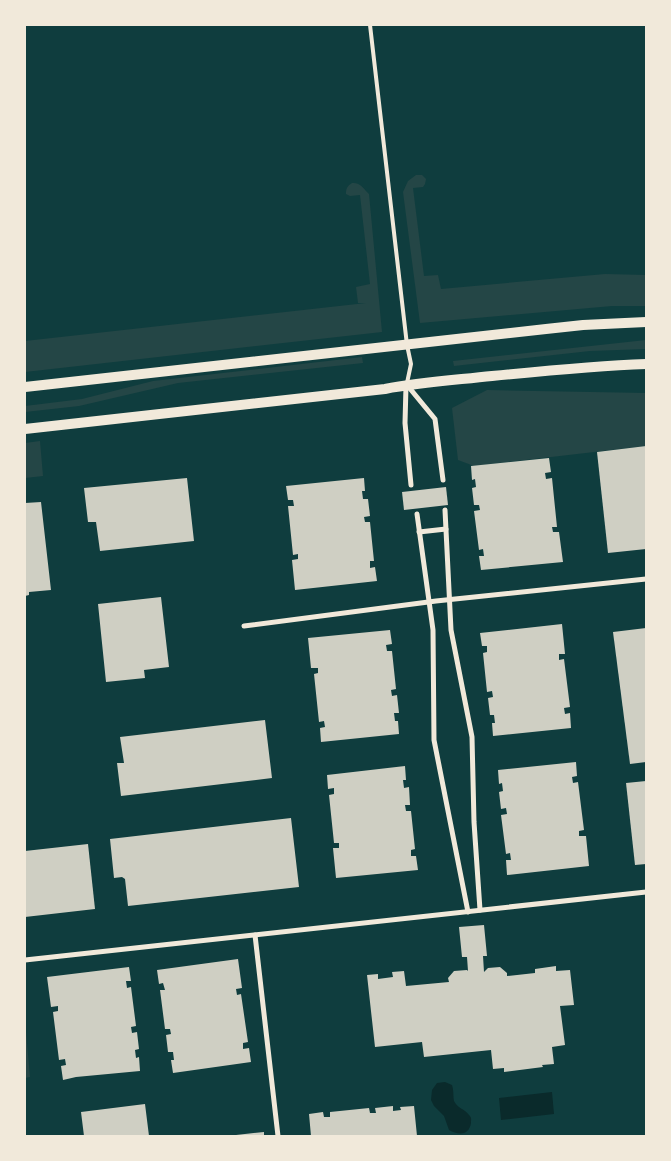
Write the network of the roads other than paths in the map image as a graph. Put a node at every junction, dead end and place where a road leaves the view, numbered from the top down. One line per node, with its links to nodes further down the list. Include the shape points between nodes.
1 (370, 25): 3 (lane)
2 (646, 322): 3 (main road, via 583,325)
3 (407, 345): 5 (lane, via 411,364); 6 (main road)
4 (646, 364): 5 (main road)
5 (406, 385): 7 (main road); 8 (street, via 435,418); 9 (street, via 405,422)
6 (25, 387)
7 (25, 429)
8 (444, 480)
9 (411, 485)
10 (444, 510): 12 (street)
11 (417, 514): 13 (street)
12 (446, 530): 13 (street); 15 (street)
13 (419, 532): 16 (street)
14 (646, 579): 15 (street)
15 (450, 600): 16 (street); 19 (street, via 451,630 472,736)
16 (429, 602): 17 (street); 20 (street, via 433,630 434,740)
17 (244, 626)
18 (646, 892): 19 (street)
19 (480, 910): 20 (street)
20 (468, 912): 21 (street)
21 (255, 935): 22 (street); 23 (street)
22 (25, 960)
23 (278, 1136)

